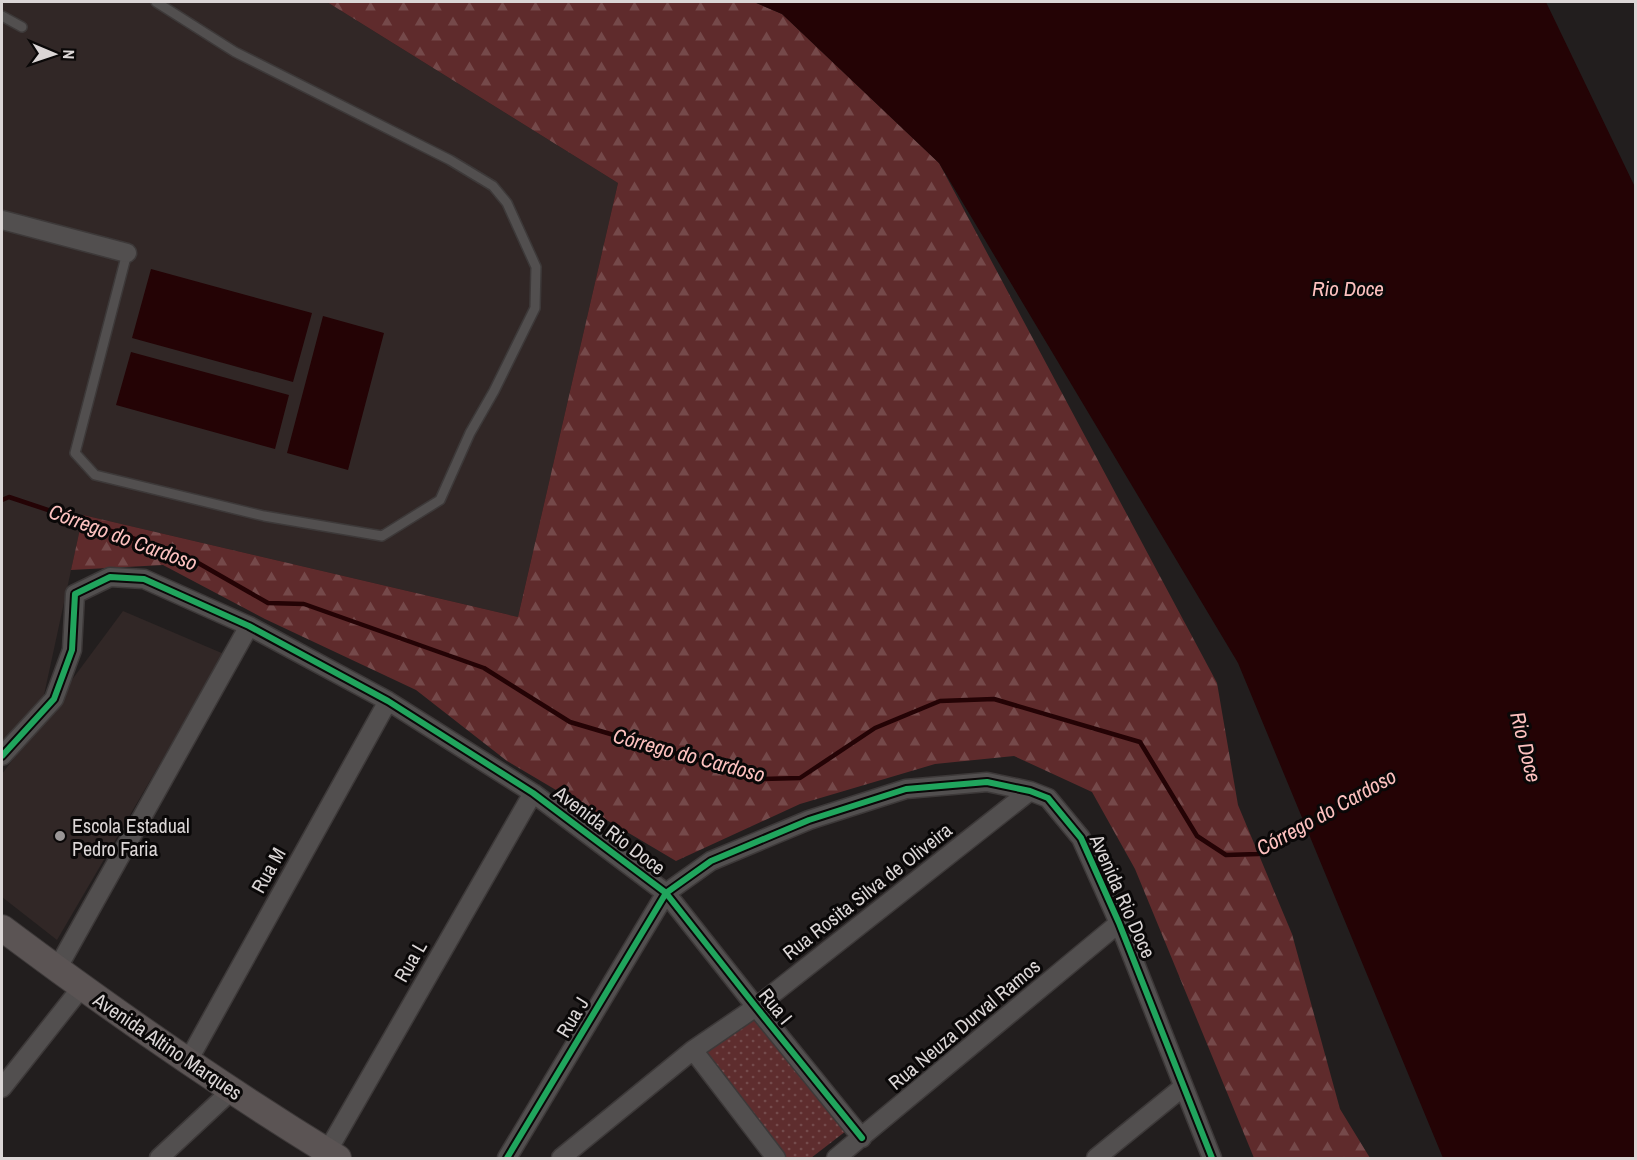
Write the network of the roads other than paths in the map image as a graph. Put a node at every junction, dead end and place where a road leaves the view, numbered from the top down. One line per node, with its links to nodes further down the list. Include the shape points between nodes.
1 (156, 2): 5 (lane, via 235,52 450,160 493,186 507,203 536,267 535,308 440,500 382,536 264,516 95,475 75,453)
2 (2, 16): 3 (lane)
3 (22, 27)
4 (2, 220): 5 (street)
5 (127, 253)
6 (249, 626): 7 (street, Avenida Rio Doce); 8 (street, Avenida Rio Doce, via 144,579 110,577 75,594 72,650 54,699); 14 (street)
7 (388, 701): 10 (street, Avenida Rio Doce); 18 (street, Rua M)
8 (2, 756)
9 (1030, 791): 11 (street, Avenida Rio Doce, via 987,782 906,789 809,820 711,861); 12 (street, Avenida Rio Doce, via 1048,798 1081,838); 16 (street, Rua Rosita Silva de Oliveira)
10 (533, 793): 11 (street, Avenida Rio Doce); 23 (street, Rua L)
11 (666, 893): 16 (street, Rua I); 25 (street, Rua J)
12 (1119, 923): 19 (street, Avenida Rio Doce); 22 (street, Rua Neuza Durval Ramos)
13 (2, 928): 14 (main road, Avenida Altino Marques)
14 (57, 969): 15 (main road, Avenida Altino Marques)
15 (81, 988): 18 (main road, Avenida Altino Marques); 20 (street)
16 (756, 1007): 17 (street, Rua Rosita Silva de Oliveira); 22 (street, Rua I)
17 (693, 1050): 26 (street, Rua Rosita Silva de Oliveira); 27 (street)
18 (188, 1061): 21 (main road, Avenida Altino Marques)
19 (1183, 1087): 29 (street); 30 (street, Avenida Rio Doce)
20 (2, 1088)
21 (232, 1090): 23 (main road, Avenida Altino Marques); 24 (street)
22 (862, 1138): 28 (street, Rua Neuza Durval Ramos)
23 (332, 1155)
24 (159, 1158)
25 (507, 1158)
26 (561, 1158)
27 (776, 1158)
28 (836, 1158)
29 (1096, 1158)
30 (1212, 1158)

